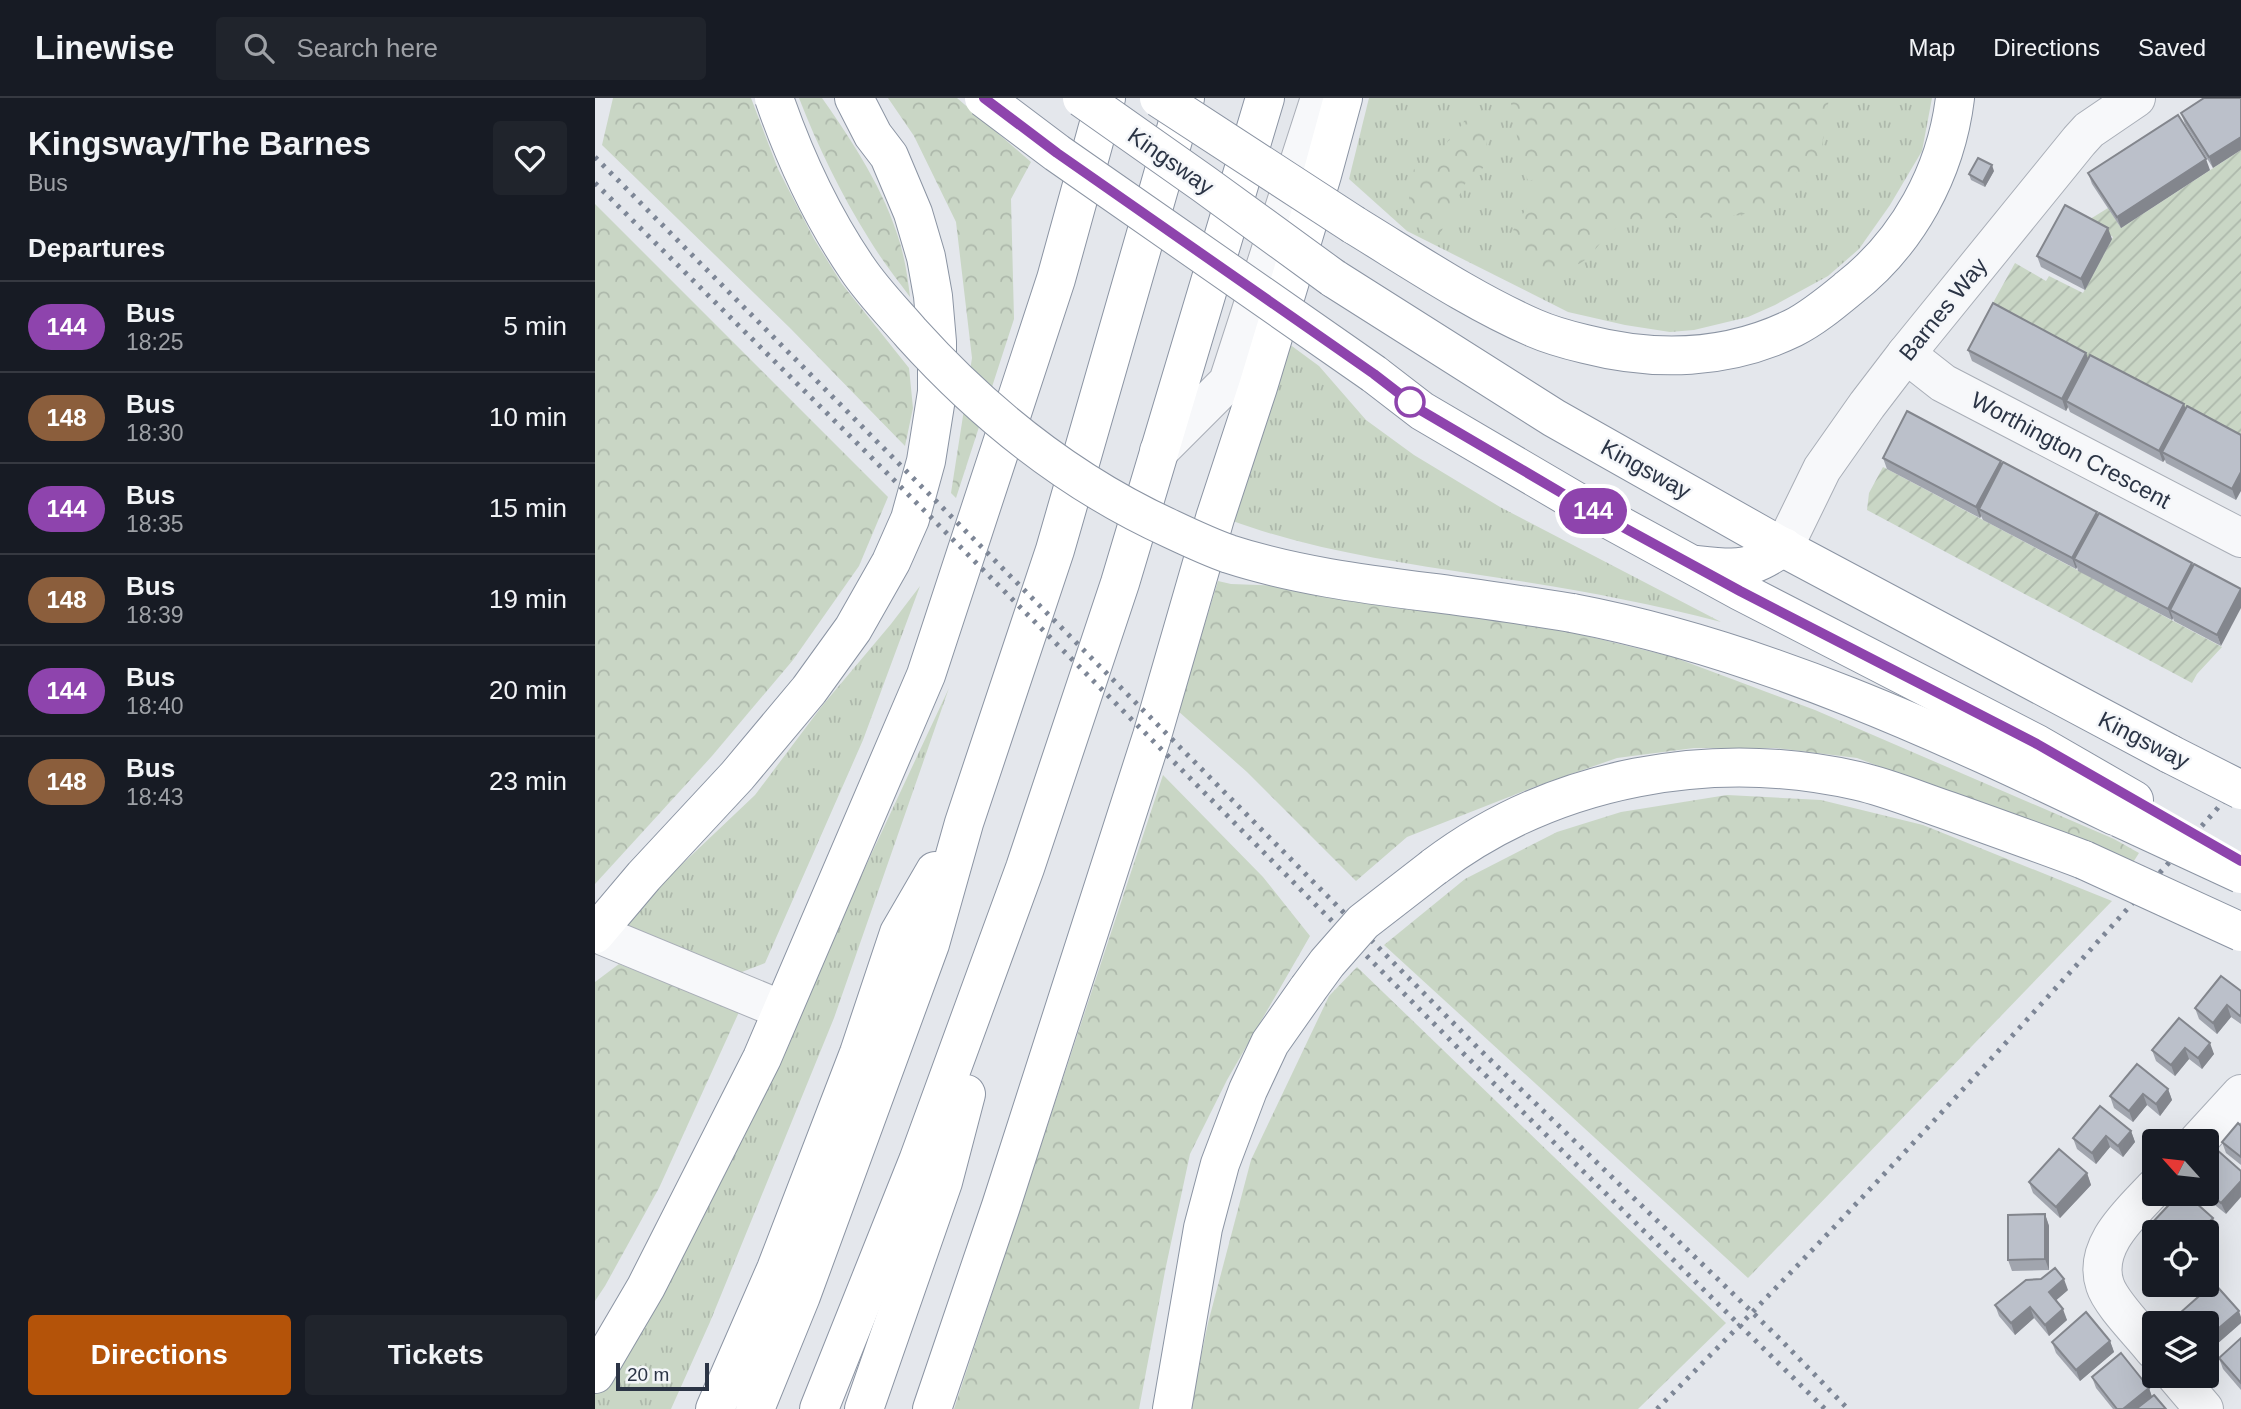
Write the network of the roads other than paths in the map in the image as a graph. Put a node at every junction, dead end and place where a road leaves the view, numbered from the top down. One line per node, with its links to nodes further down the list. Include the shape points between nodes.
1 (774, 98): 20 (highway, bridge, via 799,167 838,239 878,296 940,366 1031,447 1143,516 1196,541 1286,570 1629,624 1762,664)
2 (854, 98): 26 (highway, via 889,156 913,213 933,296 937,392 926,461 910,519 853,629 809,690)
3 (984, 98): 17 (highway, bridge, via 1422,411)
4 (1082, 98): 16 (highway, Kingsway, bridge, via 1332,278 1555,418)
5 (1106, 98): 27 (highway, via 1055,279 926,675)
6 (1159, 98): 11 (highway, bridge, via 1354,225 1500,312 1537,330 1612,351 1682,356 1735,349 1794,327 1882,259 1922,202 1946,145)
7 (1185, 98): 21 (highway, via 1055,550)
8 (1265, 98): 14 (highway)
9 (1320, 98): 14 (street, via 1228,382)
10 (1343, 98): 38 (highway, via 1148,749)
11 (1955, 98)
12 (2136, 98): 13 (street, Barnes Way, via 2079,141)
13 (1906, 354): 15 (street, Worthington Crescent, via 1943,383); 16 (street, Barnes Way, via 1822,468)
14 (1159, 451): 23 (highway)
15 (2241, 538)
16 (1784, 547): 17 (highway, via 1756,564 1737,568); 18 (highway, via 1779,562 1796,593 1971,685 2001,706); 19 (highway, Kingsway, bridge)
17 (1690, 564): 18 (highway)
18 (2037, 744): 20 (highway)
19 (2241, 790)
20 (2127, 809): 22 (highway); 24 (highway, bridge)
21 (964, 822): 34 (highway, via 899,933 859,1053 776,1269); 35 (highway, via 930,944)
22 (2241, 861)
23 (1025, 868): 36 (highway, via 918,1161); 37 (highway, via 943,1182)
24 (2241, 874)
25 (2241, 932): 39 (highway, bridge, via 2084,860 1897,792 1788,769 1658,773 1569,795 1522,815 1475,838 1363,922 1270,1043 1220,1164 1203,1228)
26 (595, 933): 27 (street)
27 (782, 1010): 32 (highway, via 646,1287)
28 (2241, 1094): 29 (street)
29 (2209, 1129)
30 (2142, 1201): 31 (street, via 2109,1241 2103,1268 2104,1284 2112,1299)
31 (2142, 1335)
32 (595, 1374)
33 (2186, 1388): 40 (street)
34 (715, 1409)
35 (755, 1409)
36 (819, 1409)
37 (864, 1409)
38 (933, 1409)
39 (1172, 1409)
40 (2204, 1409)

